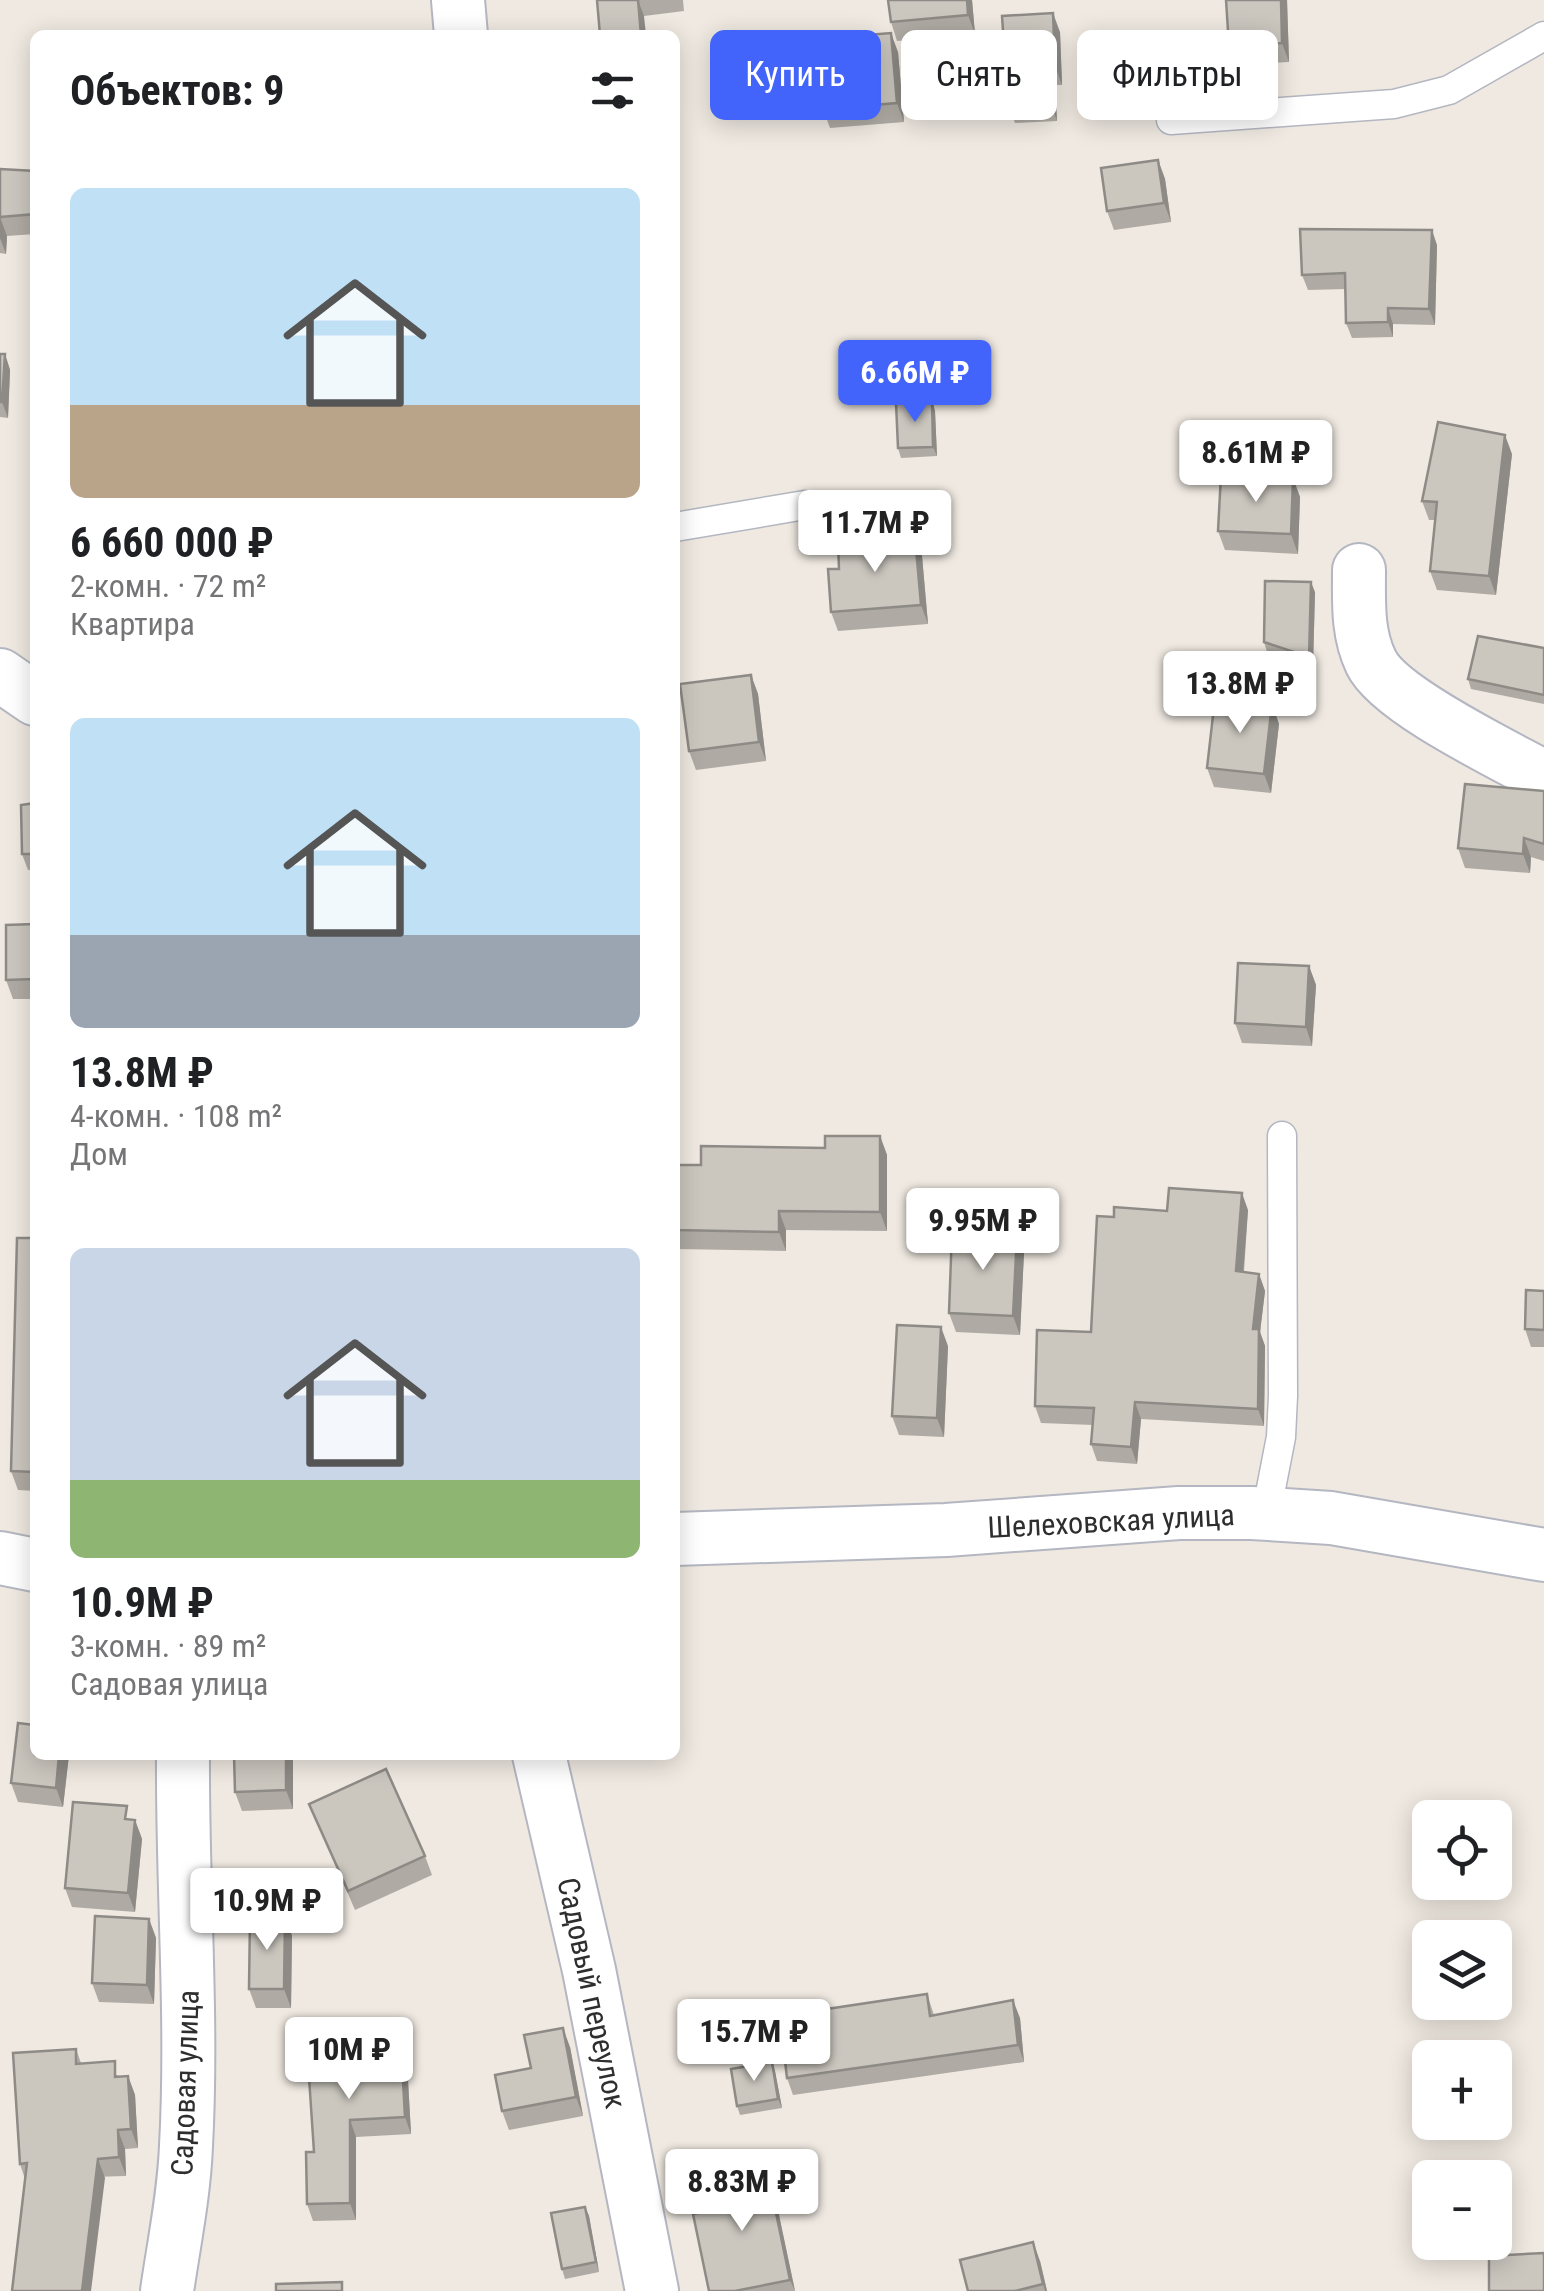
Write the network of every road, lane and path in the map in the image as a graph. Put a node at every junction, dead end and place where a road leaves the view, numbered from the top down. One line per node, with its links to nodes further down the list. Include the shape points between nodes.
1 (458, 0): 2 (street)
2 (461, 30)
3 (1544, 36): 4 (lane, via 1449,90 1394,104)
4 (1278, 112)
5 (805, 505): 6 (lane)
6 (680, 527)
7 (1359, 570): 12 (street, via 1360,626 1383,679)
8 (0, 674): 9 (street)
9 (30, 697)
10 (30, 703): 11 (street)
11 (0, 715)
12 (1544, 777)
13 (1282, 1136): 14 (lane, via 1283,1410)
14 (1266, 1514): 15 (street, Шелеховская улица); 16 (street, Шелеховская улица, via 1331,1518)
15 (680, 1539)
16 (1544, 1555)
17 (0, 1558): 18 (street)
18 (30, 1564)
19 (184, 1760): 21 (street, Садовая улица, via 186,2150)
20 (540, 1760): 22 (street, Садовый переулок)
21 (167, 2291)
22 (652, 2291)

